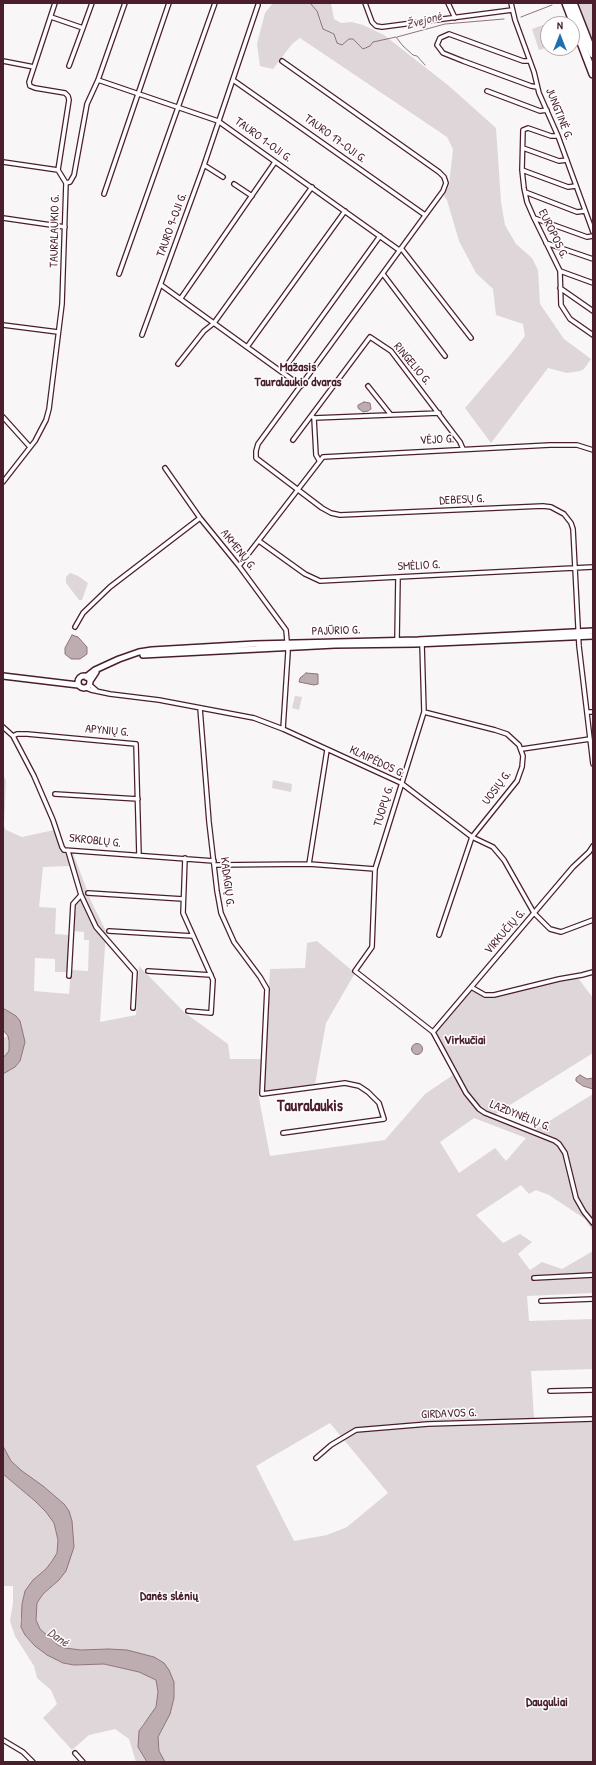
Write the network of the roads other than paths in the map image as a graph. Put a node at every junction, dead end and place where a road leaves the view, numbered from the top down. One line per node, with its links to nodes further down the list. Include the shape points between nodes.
1 (55, 3): 13 (street)
2 (92, 3): 15 (street)
3 (125, 3): 23 (street)
4 (169, 3): 27 (street)
5 (215, 3): 28 (street)
6 (365, 3): 14 (street, via 376,26)
7 (448, 3): 14 (street)
8 (511, 3): 12 (street, JUNGTINĖ G.)
9 (566, 3): 22 (highway)
10 (573, 3): 16 (highway)
11 (258, 5): 24 (street, TAURO 9-OJI G.)
12 (512, 10): 14 (street); 18 (street, JUNGTINĖ G.)
13 (51, 17): 15 (street); 21 (street)
14 (455, 18)
15 (83, 28): 20 (street)
16 (593, 54)
17 (282, 61): 49 (street, via 444,177 446,183)
18 (530, 61): 25 (street, JUNGTINĖ G.); 25 (street, via 523,61 449,34 440,38 437,45 443,53)
19 (3, 62): 21 (street)
20 (69, 66)
21 (34, 67): 37 (street, via 30,86 65,94 69,100)
22 (593, 74)
23 (98, 80): 27 (street, TAURO 1-OJI G.); 40 (street, via 87,104 74,176)
24 (233, 80): 30 (street, TAURO 9-OJI G.); 49 (street, TAURO 17-OJI G.)
25 (537, 86): 29 (street, JUNGTINĖ G.)
26 (487, 91): 29 (street, via 540,111)
27 (139, 93): 28 (street, TAURO 1-OJI G.); 45 (street)
28 (179, 107): 30 (street, TAURO 1-OJI G.); 60 (street)
29 (547, 110): 31 (street, JUNGTINĖ G.)
30 (218, 121): 35 (street, TAURO 1-OJI G.); 36 (street, TAURO 9-OJI G.)
31 (558, 136): 32 (street, EUROPOS G., via 525,128); 33 (street, JUNGTINĖ G.)
32 (523, 148): 33 (street, via 560,161); 38 (street, EUROPOS G.)
33 (567, 160): 42 (street, JUNGTINĖ G.)
34 (3, 162): 37 (street)
35 (275, 162): 43 (street, TAURO 1-OJI G.); 46 (street)
36 (204, 165): 39 (street); 63 (street, TAURO 9-OJI G.)
37 (58, 170): 40 (street, TAURALAUKIO G.)
38 (522, 170): 42 (street, via 568,187); 44 (street, EUROPOS G.)
39 (223, 177)
40 (66, 183): 52 (street, TAURALAUKIO G.)
41 (234, 184): 46 (street)
42 (576, 186): 48 (street, JUNGTINĖ G.)
43 (312, 187): 47 (street, TAURO 1-OJI G.); 67 (street)
44 (525, 192): 48 (street, via 577,212); 51 (street, EUROPOS G.)
45 (104, 194)
46 (252, 196): 65 (street)
47 (345, 211): 54 (street, TAURO 1-OJI G.); 73 (street)
48 (585, 211): 53 (street, JUNGTINĖ G.)
49 (425, 215): 57 (street)
50 (3, 218): 52 (street)
51 (534, 218): 55 (street); 56 (street, EUROPOS G.)
52 (65, 227): 69 (street, TAURALAUKIO G., via 62,304)
53 (593, 232)
54 (380, 236): 57 (street, TAURO 1-OJI G.); 76 (street)
55 (593, 236)
56 (546, 243): 58 (street); 59 (street, EUROPOS G.)
57 (400, 249): 61 (street); 72 (street, TAURO 1-OJI G.)
58 (593, 259)
59 (560, 271): 62 (street); 64 (street, EUROPOS G.)
60 (119, 274)
61 (383, 274): 74 (street); 77 (street)
62 (593, 283)
63 (161, 285): 65 (street); 70 (street, TAURO 9-OJI G.)
64 (560, 288): 66 (street); 71 (street, EUROPOS G., via 561,305 566,314)
65 (180, 298): 67 (street)
66 (593, 311)
67 (214, 322): 73 (street); 75 (street)
68 (3, 325): 69 (street)
69 (58, 332): 85 (street, TAURALAUKIO G., via 49,409 42,430)
70 (142, 335)
71 (593, 335)
72 (471, 338)
73 (247, 347): 76 (street)
74 (445, 356)
75 (178, 364)
76 (282, 372): 77 (street)
77 (301, 386): 91 (street, DEBESŲ G., via 258,444 255,453 257,460)
78 (368, 386): 81 (street)
79 (439, 414): 80 (street, RINGELIO G., via 391,352 370,336); 81 (street); 86 (street, RINGELIO G.)
80 (310, 415): 83 (street); 84 (street)
81 (391, 415): 83 (street)
82 (3, 417): 85 (street)
83 (314, 418): 88 (street, via 316,455)
84 (293, 440)
85 (30, 447): 90 (street, TAURALAUKIO G.)
86 (463, 449): 87 (street, VĖJO G., via 571,444); 88 (street, VĖJO G., via 326,456)
87 (593, 450)
88 (319, 460): 91 (street)
89 (164, 468): 92 (street, AKMENŲ G.)
90 (3, 482)
91 (298, 489): 93 (street); 96 (street, DEBESŲ G., via 326,510 340,515 551,507 564,514 571,523)
92 (200, 518): 94 (street, AKMENŲ G.); 98 (street, via 110,587 83,613)
93 (259, 541): 94 (street); 97 (street, SMĖLIO G., via 315,579 325,581)
94 (239, 566): 104 (street, AKMENŲ G., via 282,622)
95 (593, 567): 96 (street, SMĖLIO G.)
96 (576, 568): 97 (street, SMĖLIO G.); 100 (street, DEBESŲ G.)
97 (398, 577): 102 (street)
98 (75, 627)
99 (593, 631): 100 (main road, PAJŪRIO G.)
100 (579, 634): 101 (main road, PAJŪRIO G.); 102 (main road, PAJŪRIO G.); 103 (main road, PAJŪRIO G.); 110 (street)
101 (593, 636)
102 (397, 640): 104 (main road, PAJŪRIO G.)
103 (422, 644): 104 (main road, PAJŪRIO G.); 109 (street, TUOPŲ G.)
104 (288, 646): 107 (main road, PAJŪRIO G., via 146,654 100,670); 113 (street, AKMENŲ G.)
105 (3, 676): 106 (main road, PAJŪRIO G.)
106 (78, 682): 107 (main road, PAJŪRIO G., via 83,676); 107 (main road, via 82,688)
107 (88, 682): 108 (street, KLAIPĖDOS G., via 98,692)
108 (200, 708): 113 (street, KLAIPĖDOS G., via 254,718); 127 (street, KADAGIŲ G.)
109 (424, 712): 116 (street, via 500,731 510,736); 119 (street, TUOPŲ G.)
110 (587, 712): 111 (street); 115 (street)
111 (593, 712)
112 (3, 727): 114 (street, SKROBLŲ G.)
113 (283, 729): 117 (street, KLAIPĖDOS G.)
114 (13, 736): 121 (street, APYNIŲ G., via 27,734 136,744); 124 (street, SKROBLŲ G., via 40,790 62,847)
115 (590, 739): 116 (street); 118 (street)
116 (522, 749): 122 (street, UOSIŲ G., via 523,763 519,776)
117 (327, 750): 119 (street, KLAIPĖDOS G.); 128 (street)
118 (593, 764)
119 (401, 783): 122 (street, KLAIPĖDOS G.); 129 (street, TUOPŲ G.)
120 (55, 794): 121 (street)
121 (138, 799): 125 (street, APYNIŲ G.)
122 (472, 837): 133 (street, KLAIPĖDOS G., via 497,851); 136 (street, UOSIŲ G.)
123 (593, 846): 133 (street, VIRKUČIŲ G.)
124 (68, 851): 125 (street, SKROBLŲ G.); 131 (street)
125 (139, 855): 126 (street, SKROBLŲ G.)
126 (185, 858): 127 (street, SKROBLŲ G.); 132 (street)
127 (214, 863): 128 (street, SKROBLŲ G.); 147 (street, KADAGIŲ G., via 220,913 234,942 267,989 262,1094 345,1083 359,1086 368,1092 379,1103 384,1119)
128 (309, 864): 129 (street, SKROBLŲ G.)
129 (374, 869): 139 (street, TUOPŲ G., via 372,947)
130 (88, 893): 132 (street)
131 (81, 895): 142 (street, via 73,904); 144 (street, via 96,927 135,972)
132 (183, 899): 137 (street, via 183,913)
133 (534, 913): 134 (street, KLAIPĖDOS G., via 555,931 570,930); 143 (street, VIRKUČIŲ G.)
134 (593, 920)
135 (110, 931): 137 (street)
136 (439, 935)
137 (193, 936): 141 (street)
138 (148, 971): 141 (street)
139 (355, 971): 146 (street, LAZDYNĖLIŲ G.)
140 (593, 972): 143 (street, via 494,995 485,995)
141 (211, 975): 145 (street, via 211,1013)
142 (69, 976)
143 (471, 987): 146 (street, VIRKUČIŲ G.)
144 (133, 1008)
145 (188, 1011)
146 (433, 1032): 148 (street, LAZDYNĖLIŲ G., via 466,1093 479,1109 559,1144 565,1154 576,1198)
147 (283, 1133)
148 (593, 1223)
149 (593, 1275): 150 (street)
150 (534, 1278)
151 (593, 1299): 152 (street)
152 (542, 1301)
153 (593, 1390): 154 (street)
154 (550, 1391)
155 (593, 1419): 156 (street, GIRDAVOS G., via 428,1424 356,1430 331,1445)
156 (316, 1458)
157 (3, 1740): 159 (street, via 23,1752)
158 (75, 1753): 160 (street)
159 (33, 1762)
160 (83, 1762)

